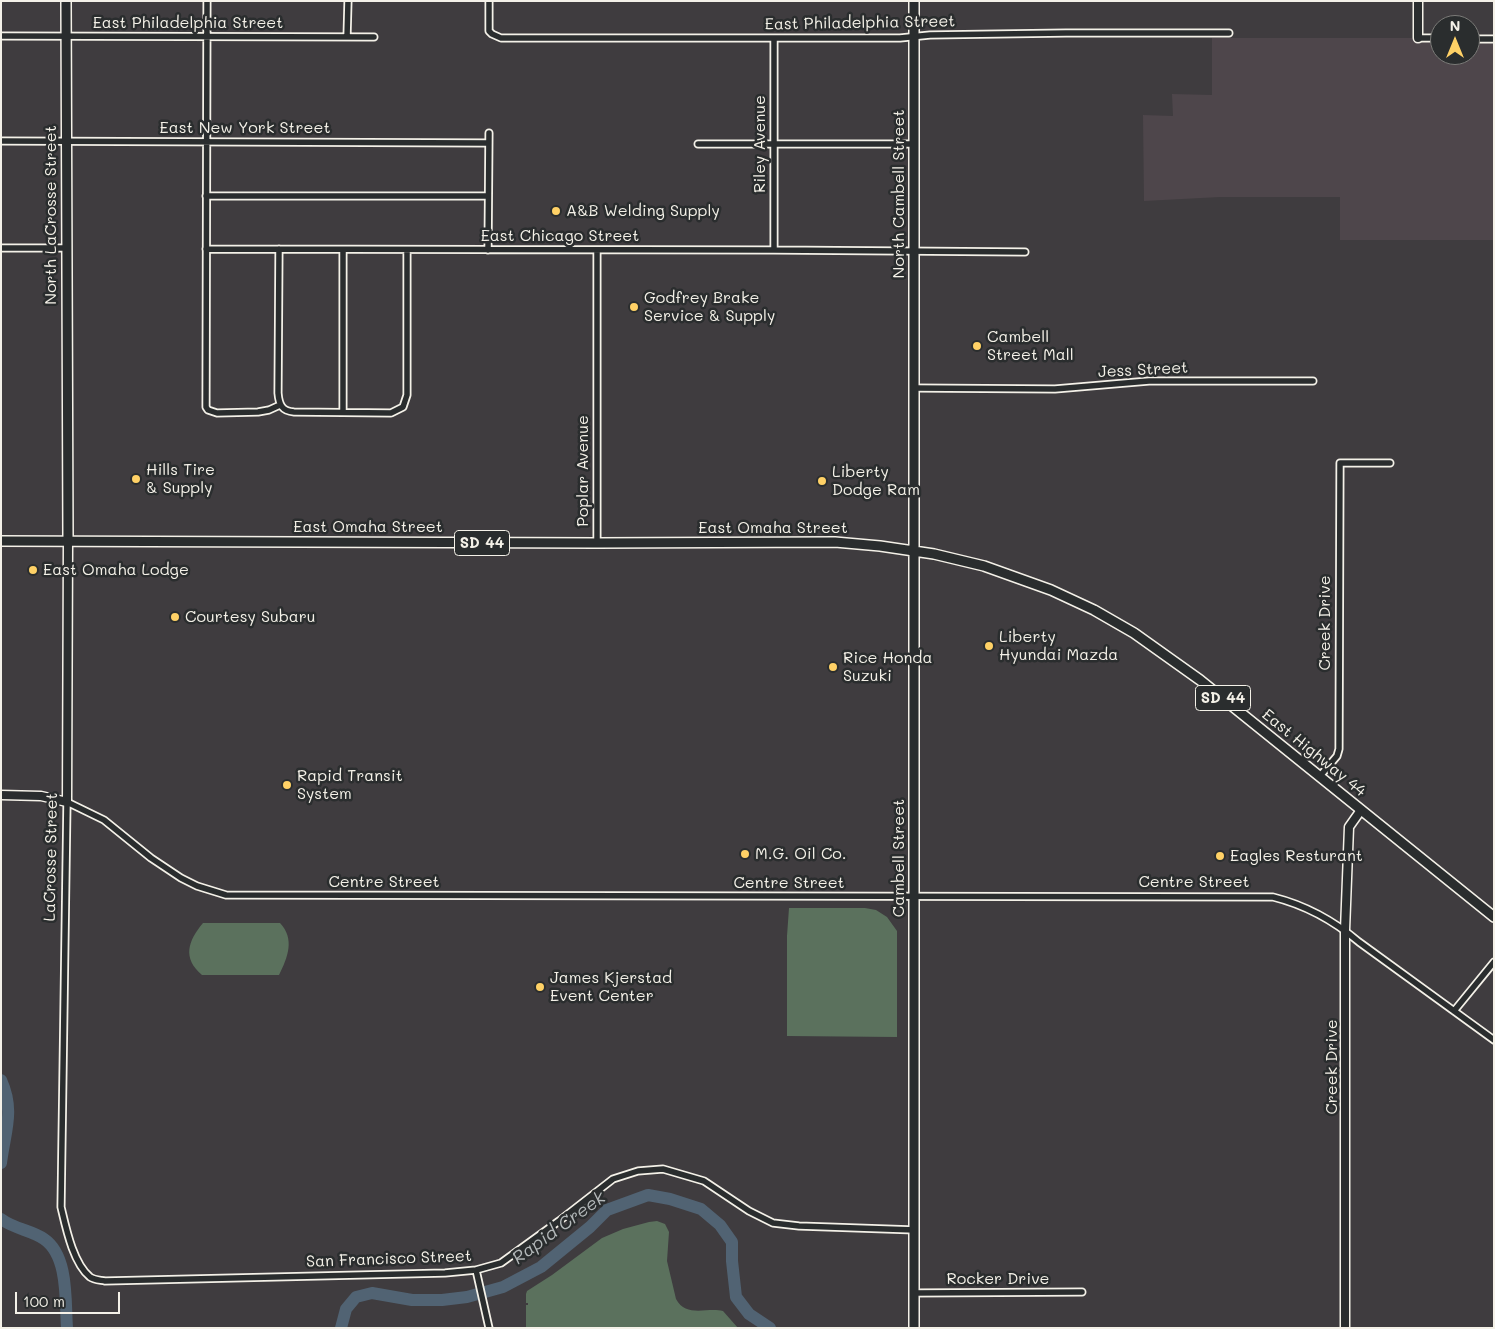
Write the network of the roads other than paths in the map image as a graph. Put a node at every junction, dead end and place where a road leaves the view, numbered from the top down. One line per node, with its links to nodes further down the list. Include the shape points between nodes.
1 (66, 1): 9 (main road, North LaCrosse Street)
2 (207, 1): 11 (street)
3 (348, 1): 12 (street)
4 (489, 1): 14 (street, East Philadelphia Street, via 489,26 492,34 501,38)
5 (914, 1): 10 (main road, North Cambell Street)
6 (1418, 1): 15 (street)
7 (1229, 33): 10 (street, East Philadelphia Street)
8 (1, 36): 9 (street, East Philadelphia Street)
9 (66, 36): 11 (street, East Philadelphia Street); 21 (main road, North LaCrosse Street)
10 (914, 36): 14 (street, East Philadelphia Street); 26 (main road, North Cambell Street)
11 (207, 37): 12 (street, East Philadelphia Street); 22 (street)
12 (348, 37): 13 (street, East Philadelphia Street)
13 (374, 37)
14 (774, 38): 25 (street, Riley Avenue)
15 (1418, 38): 16 (street)
16 (1430, 38)
17 (1480, 39): 18 (street)
18 (1494, 39)
19 (488, 133): 23 (street)
20 (1, 141): 21 (street, East New York Street)
21 (66, 141): 22 (street, East New York Street); 30 (main road, North LaCrosse Street)
22 (206, 142): 23 (street, East New York Street); 27 (street)
23 (488, 143): 28 (street)
24 (698, 144): 25 (street)
25 (774, 144): 26 (street); 37 (street, Riley Avenue)
26 (914, 144): 38 (main road, North Cambell Street)
27 (206, 196): 28 (street); 31 (street)
28 (488, 196): 35 (street)
29 (1, 248): 30 (street)
30 (66, 248): 44 (main road, North LaCrosse Street)
31 (206, 249): 32 (street, East Chicago Street); 42 (street, via 206,407 217,413 253,412)
32 (279, 250): 33 (street, East Chicago Street); 42 (street)
33 (343, 250): 34 (street, East Chicago Street); 43 (street)
34 (407, 250): 35 (street, East Chicago Street); 43 (street, via 405,404 400,410 391,412)
35 (488, 250): 36 (street, East Chicago Street)
36 (597, 250): 37 (street, East Chicago Street); 48 (street, Poplar Avenue)
37 (774, 250): 38 (street, East Chicago Street)
38 (914, 251): 39 (street, East Chicago Street); 41 (main road, North Cambell Street)
39 (1026, 252)
40 (1313, 381): 41 (street, Jess Street, via 1149,381 1055,389)
41 (914, 388): 49 (main road, Cambell Street)
42 (280, 405): 43 (street, via 289,412)
43 (342, 412)
44 (67, 428): 47 (main road, LaCrosse Street)
45 (1390, 463): 50 (street, Creek Drive, via 1340,463 1339,749)
46 (1, 541): 47 (main road, East Omaha Street / SD 44)
47 (68, 541): 48 (main road, East Omaha Street / SD 44); 52 (street, LaCrosse Street)
48 (597, 543): 49 (main road, East Omaha Street / SD 44, via 835,542)
49 (914, 550): 50 (main road, East Highway 44 / SD 44, via 984,566 1032,582 1114,620 1181,665); 54 (main road, Cambell Street)
50 (1320, 776): 53 (main road, East Highway 44 / SD 44)
51 (1, 795): 52 (street, via 41,796)
52 (67, 802): 54 (street, Centre Street, via 104,820 182,878 226,895); 62 (street, LaCrosse Street, via 61,1207 81,1267)
53 (1361, 810): 55 (main road, East Highway 44 / SD 44); 56 (street, Creek Drive, via 1349,827)
54 (914, 897): 56 (street, Centre Street, via 1273,897 1309,908); 60 (main road, Cambell Street)
55 (1494, 917)
56 (1345, 930): 58 (street, Centre Street); 67 (street, Creek Drive)
57 (1494, 962): 58 (street)
58 (1454, 1011): 59 (street, Centre Street)
59 (1494, 1040)
60 (915, 1230): 61 (street, San Francisco Street, via 773,1223 704,1181 663,1169 638,1171 613,1179 501,1263); 64 (main road, Cambell Street)
61 (476, 1270): 62 (street, San Francisco Street, via 445,1274 108,1281); 65 (street)
62 (91, 1278)
63 (1082, 1292): 64 (street, Rocker Drive)
64 (914, 1293): 66 (main road, Cambell Street)
65 (489, 1328)
66 (914, 1328)
67 (1345, 1328)

